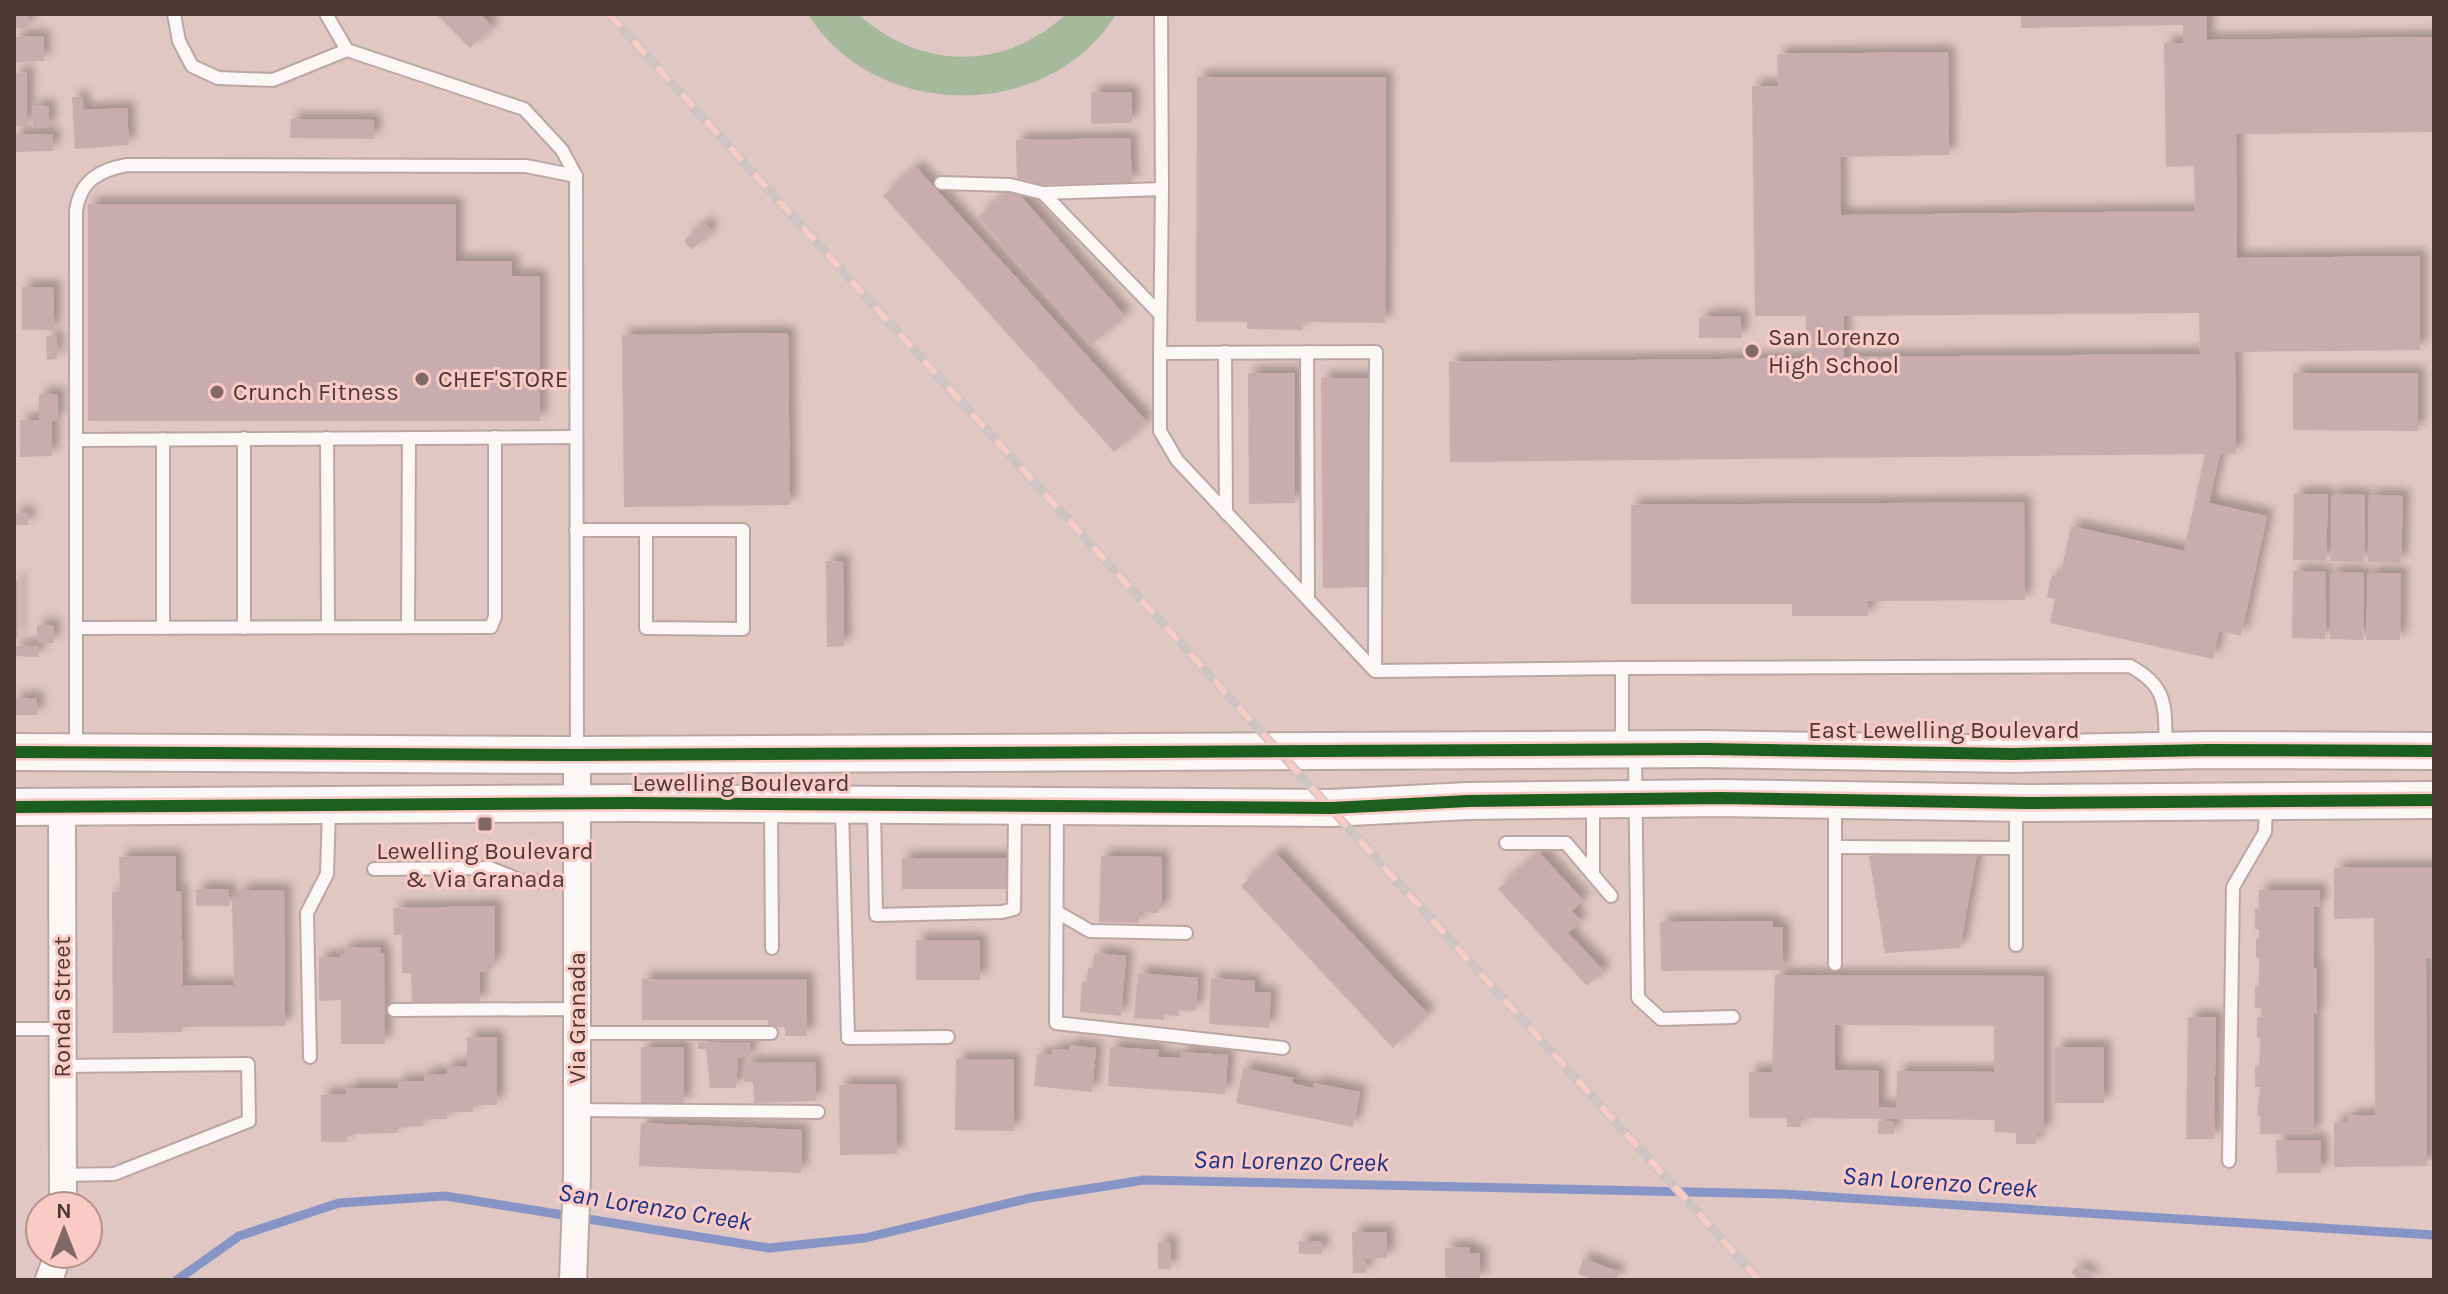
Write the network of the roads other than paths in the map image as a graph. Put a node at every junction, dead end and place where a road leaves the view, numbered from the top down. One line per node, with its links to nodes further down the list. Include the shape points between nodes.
1 (174, 14): 4 (lane, via 179,41 192,66 218,78 273,80)
2 (326, 14): 4 (lane)
3 (1161, 14): 7 (lane)
4 (347, 50): 5 (lane, via 524,109 562,150)
5 (576, 176): 14 (lane); 19 (lane, via 526,166 108,169 88,180 76,211)
6 (941, 183): 8 (lane, via 1010,185)
7 (1162, 189): 8 (lane); 9 (lane)
8 (1043, 193): 9 (lane)
9 (1160, 314): 12 (lane)
10 (1225, 352): 11 (lane); 12 (lane); 20 (lane)
11 (1307, 352): 23 (lane); 30 (lane, via 1376,352)
12 (1160, 353): 20 (lane, via 1160,431 1177,460)
13 (495, 437): 14 (lane); 17 (lane); 25 (lane, via 491,627)
14 (575, 437): 21 (lane)
15 (244, 438): 16 (lane); 18 (lane); 28 (lane)
16 (327, 438): 17 (lane); 24 (lane)
17 (409, 438): 25 (lane)
18 (163, 439): 19 (lane); 27 (lane)
19 (76, 440): 26 (lane)
20 (1226, 513): 23 (lane)
21 (576, 530): 22 (lane); 37 (lane)
22 (646, 530): 22 (lane, via 743,530 743,629 646,628)
23 (1308, 599): 30 (lane)
24 (328, 627): 25 (lane); 28 (lane)
25 (408, 627)
26 (76, 628): 27 (lane); 35 (lane)
27 (163, 628): 28 (lane)
28 (244, 628)
29 (1622, 668): 30 (lane); 32 (lane); 36 (lane, via 2130,666 2150,677 2164,702)
30 (1375, 671)
31 (1453, 751): 32 (main road, East Lewelling Boulevard); 37 (main road, Lewelling Boulevard)
32 (1628, 751): 36 (main road, East Lewelling Boulevard); 39 (lane)
33 (2434, 751): 36 (main road, East Lewelling Boulevard)
34 (14, 752): 35 (main road, Lewelling Boulevard)
35 (76, 752): 37 (main road, Lewelling Boulevard)
36 (2166, 752): 44 (main road)
37 (577, 755): 45 (street, Via Granada)
38 (1593, 800): 39 (main road); 52 (main road, Lewelling Boulevard, via 1331,808); 57 (lane)
39 (1637, 800): 40 (main road); 66 (lane, via 1638,998 1661,1019)
40 (1835, 800): 43 (main road); 54 (lane)
41 (2266, 800): 42 (main road); 44 (main road); 77 (lane, via 2265,832 2233,887)
42 (2434, 800)
43 (2016, 803): 44 (main road); 55 (lane)
44 (2168, 803)
45 (577, 804): 46 (main road, Lewelling Boulevard); 47 (main road, Lewelling Boulevard); 58 (street, Via Granada)
46 (771, 805): 48 (main road, Lewelling Boulevard); 63 (lane)
47 (329, 806): 50 (main road, Lewelling Boulevard); 73 (lane, via 327,874 307,913)
48 (858, 806): 51 (main road, Lewelling Boulevard); 51 (lane, via 876,915 1014,909); 71 (lane, via 848,1038)
49 (14, 807): 50 (main road, Lewelling Boulevard)
50 (62, 807): 69 (street, Ronda Street)
51 (1015, 807): 52 (main road, Lewelling Boulevard)
52 (1057, 807): 60 (lane)
53 (1506, 843): 57 (lane, via 1566,843)
54 (1835, 847): 55 (lane); 64 (lane)
55 (2016, 848): 62 (lane)
56 (374, 869): 58 (lane, via 490,868 522,881)
57 (1593, 874): 59 (lane)
58 (577, 882): 67 (street, Via Granada)
59 (1611, 896)
60 (1057, 912): 61 (lane, via 1090,931); 72 (lane, via 1056,1023)
61 (1186, 933)
62 (2016, 945)
63 (772, 948)
64 (1835, 964)
65 (394, 1010): 67 (lane)
66 (1733, 1017)
67 (577, 1021): 70 (lane); 75 (street, Via Granada)
68 (14, 1029): 69 (lane)
69 (62, 1029): 74 (street, Ronda Street)
70 (771, 1033)
71 (948, 1037)
72 (1283, 1048)
73 (310, 1057)
74 (62, 1066): 78 (street, Ronda Street); 78 (lane, via 248,1064 249,1121 114,1174)
75 (577, 1110): 76 (lane); 80 (street, Via Granada)
76 (818, 1112)
77 (2229, 1161)
78 (62, 1175): 79 (street, Ronda Street)
79 (62, 1190)
80 (574, 1274)

